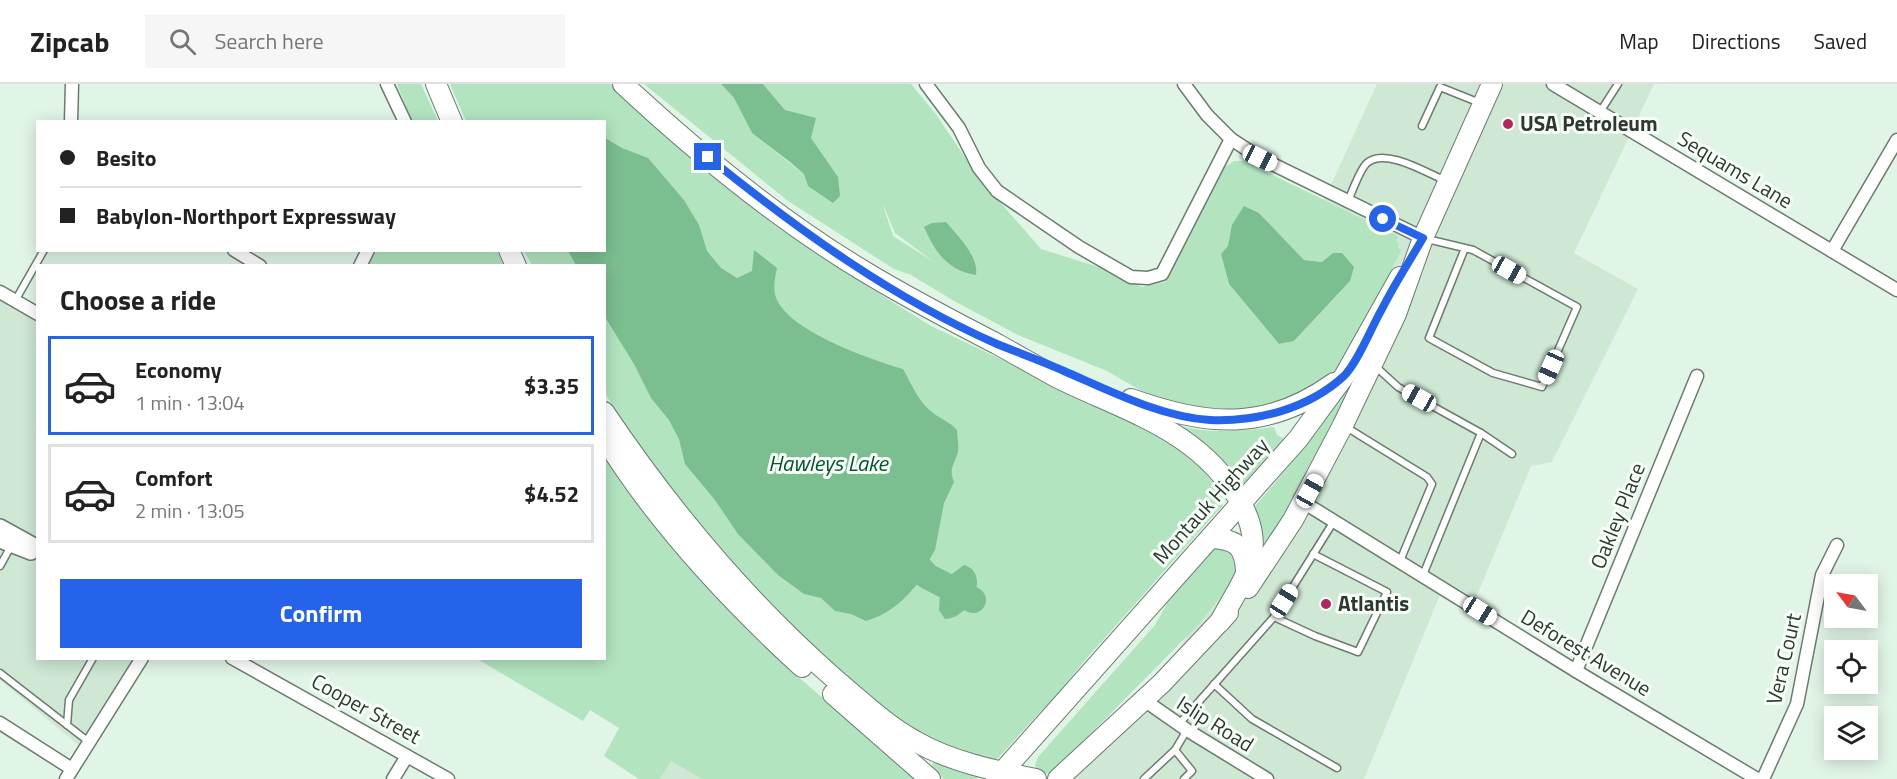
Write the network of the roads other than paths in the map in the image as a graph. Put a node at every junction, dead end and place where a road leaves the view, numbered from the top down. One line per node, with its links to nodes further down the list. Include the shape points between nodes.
1 (72, 84): 15 (street)
2 (387, 84): 16 (street)
3 (436, 84): 17 (main road)
4 (623, 84): 33 (main road, via 731,176 816,240 926,308)
5 (926, 84): 19 (street, via 959,128 997,191 1131,277 1162,274)
6 (1184, 84): 19 (street)
7 (1457, 84): 12 (lane)
8 (1492, 84): 13 (main road, Montauk Highway)
9 (1553, 84): 14 (street, Sequams Lane)
10 (1618, 84): 14 (lane)
11 (1439, 85): 12 (lane); 18 (lane)
12 (1454, 92): 13 (lane)
13 (1483, 105): 21 (main road, Montauk Highway)
14 (1600, 112): 25 (street, Sequams Lane)
15 (71, 120)
16 (404, 120)
17 (451, 120)
18 (1422, 126)
19 (1231, 140): 22 (street)
20 (1897, 140): 25 (street)
21 (1449, 182): 22 (lane, via 1394,158 1374,159 1365,164); 23 (main road, Montauk Highway)
22 (1347, 201): 23 (street)
23 (1423, 238): 24 (lane); 34 (main road, Montauk Highway, via 1396,314); 35 (main road, Montauk Highway)
24 (1465, 248): 24 (lane, via 1577,307 1542,387 1494,373 1429,338)
25 (1832, 250): 29 (street, Sequams Lane)
26 (237, 252): 28 (street)
27 (36, 264): 31 (lane)
28 (257, 264)
29 (1897, 290)
30 (0, 292): 31 (street)
31 (15, 301): 32 (street)
32 (36, 313)
33 (996, 343): 35 (main road, via 1150,406 1208,420 1247,419 1284,410 1315,396); 43 (main road, via 1183,439 1211,463)
34 (1372, 363): 38 (main road, Montauk Highway); 39 (lane, via 1398,387)
35 (1345, 375): 43 (main road, Montauk Highway, via 1298,439)
36 (1697, 376): 61 (street, Oakley Place)
37 (606, 415): 73 (main road, via 702,543 819,665 915,741)
38 (1342, 425): 42 (main road, Montauk Highway); 52 (lane, via 1427,477 1432,484)
39 (1481, 433): 41 (lane); 55 (lane)
40 (606, 440): 76 (main road, via 664,521 729,596 814,679)
41 (1512, 454)
42 (1303, 502): 44 (street, Deforest Avenue); 57 (main road, Montauk Highway, via 1267,561)
43 (1242, 504): 46 (main road, Montauk Highway); 54 (main road, via 1254,537 1253,555)
44 (1335, 520): 51 (lane); 52 (street, Deforest Avenue)
45 (0, 526): 49 (street)
46 (1210, 538): 54 (main road, via 1238,545); 73 (main road, Montauk Highway)
47 (6, 543): 50 (street); 53 (lane)
48 (1837, 545): 83 (street, Vera Court, via 1822,575 1797,704)
49 (36, 547)
50 (36, 554)
51 (1313, 554): 56 (lane); 56 (lane, via 1387,592 1358,652)
52 (1400, 561): 55 (street, Deforest Avenue)
53 (0, 566)
54 (1246, 571): 57 (main road)
55 (1423, 575): 61 (street, Deforest Avenue)
56 (1274, 617): 63 (lane)
57 (1220, 622): 64 (main road, Montauk Highway)
58 (92, 660): 66 (lane, via 69,700)
59 (141, 660): 68 (street)
60 (236, 660): 70 (street, Cooper Street)
61 (1576, 671): 82 (street, Deforest Avenue)
62 (0, 673): 66 (lane)
63 (1214, 684): 67 (lane); 71 (lane, via 1251,719)
64 (1143, 700): 67 (street, Islip Road); 78 (main road, Montauk Highway)
65 (0, 723): 72 (street)
66 (67, 726): 68 (lane)
67 (1183, 727): 69 (lane); 81 (street, Islip Road)
68 (89, 742): 72 (street)
69 (1175, 750): 79 (lane); 80 (lane, via 1192,771)
70 (407, 756): 74 (street); 75 (street, Cooper Street)
71 (1337, 768)
72 (69, 774)
73 (999, 776): 77 (main road)
74 (393, 779)
75 (448, 779)
76 (930, 779)
77 (1036, 779)
78 (1058, 779)
79 (1144, 779)
80 (1184, 779)
81 (1267, 779)
82 (1757, 779)
83 (1763, 779)

